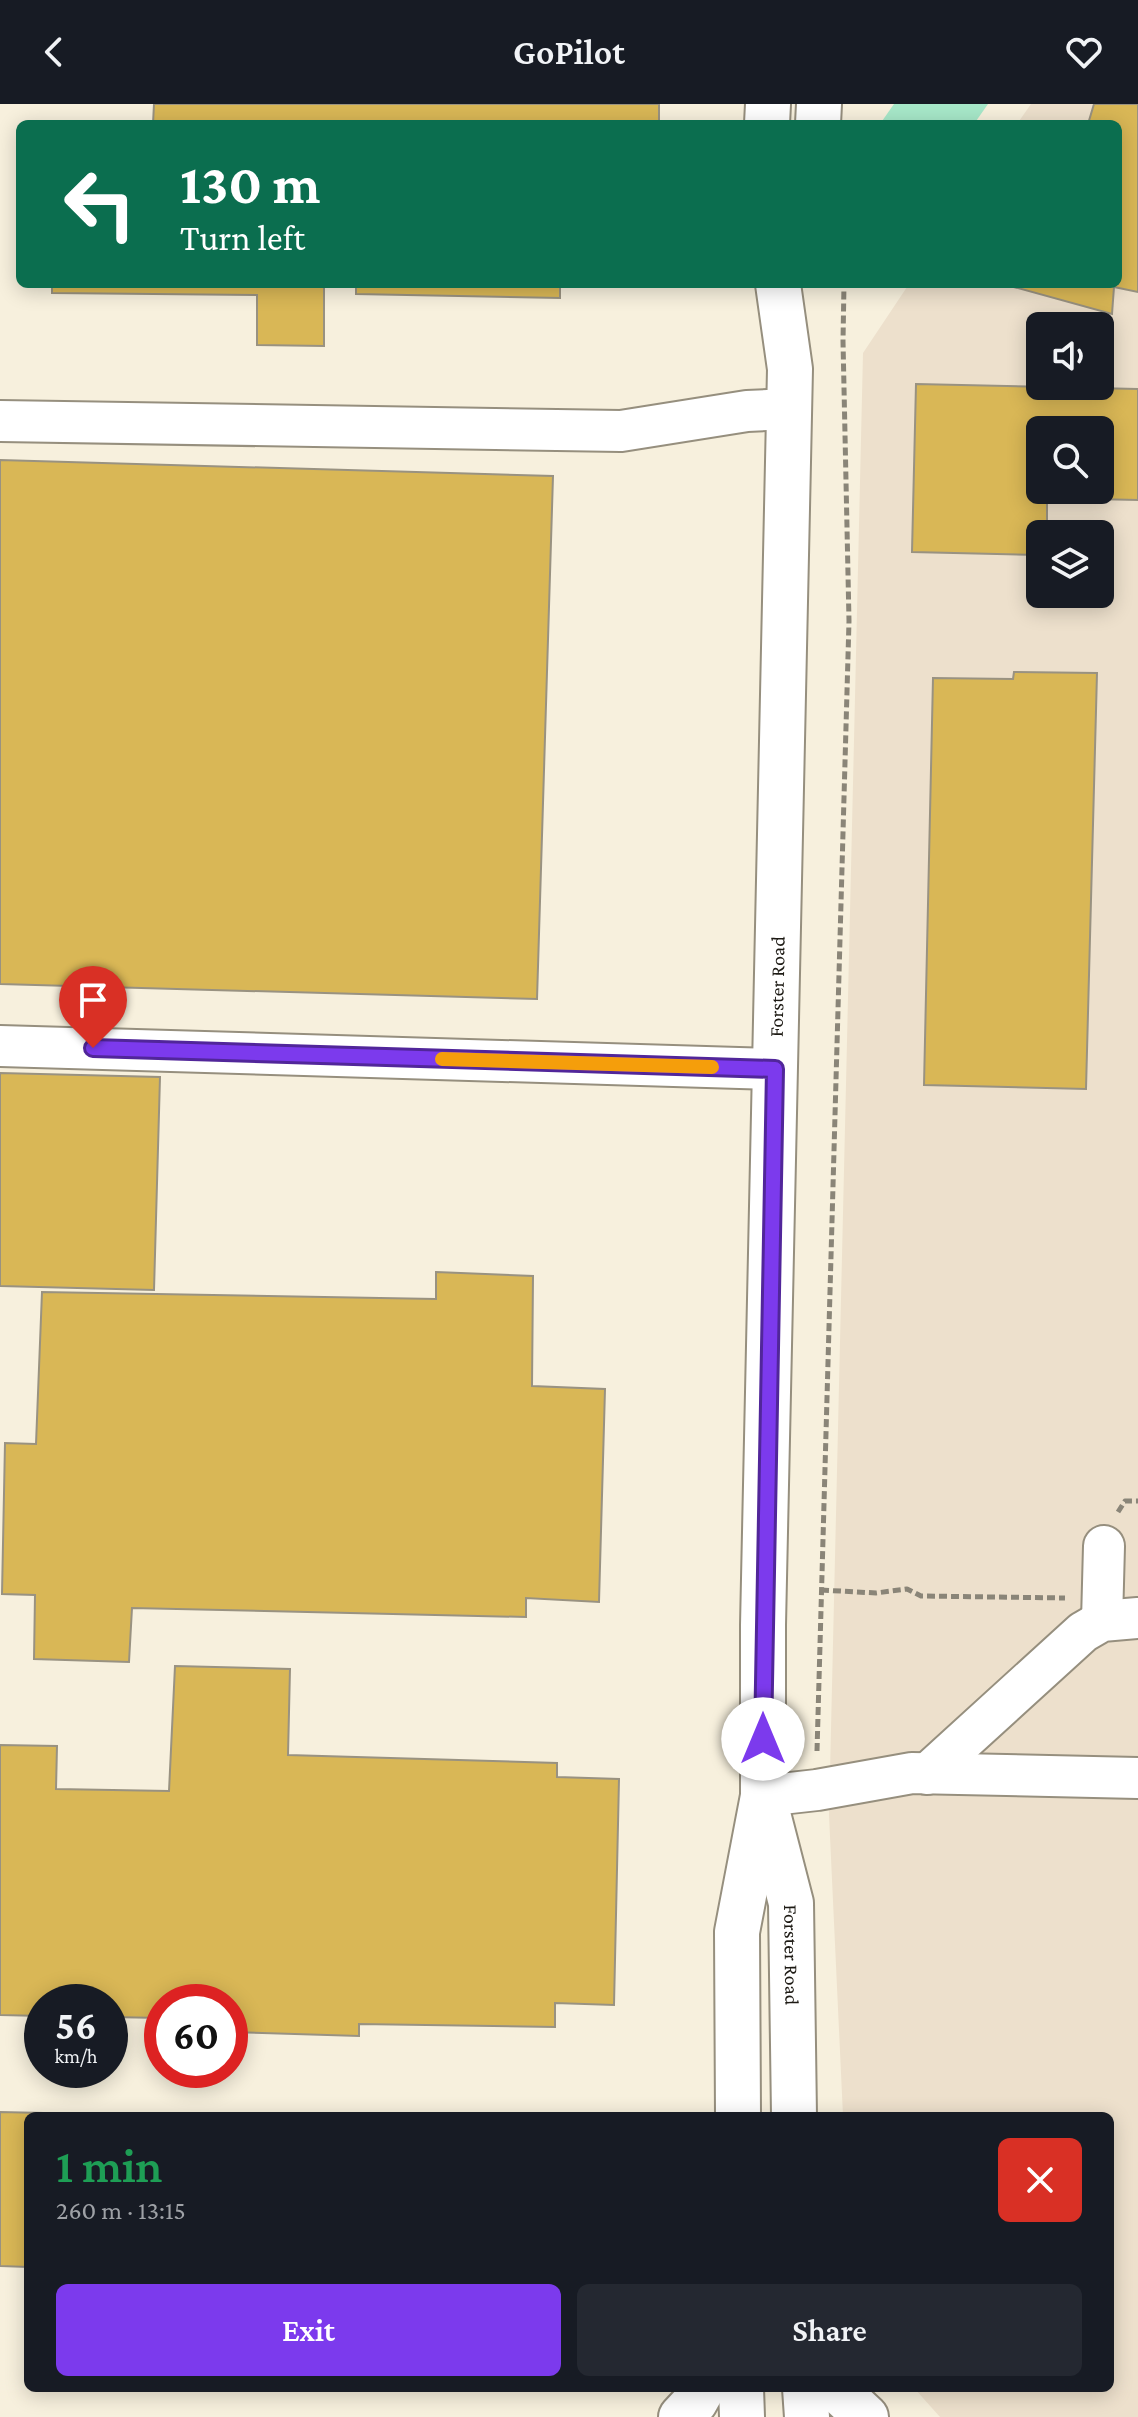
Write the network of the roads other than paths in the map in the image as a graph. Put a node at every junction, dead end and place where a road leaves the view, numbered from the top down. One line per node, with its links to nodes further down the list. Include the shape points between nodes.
1 (778, 288): 3 (main road, Forster Road)
2 (807, 288): 3 (main road, Forster Road)
3 (790, 389): 4 (lane, via 747,411 621,431); 6 (main road, Forster Road)
4 (0, 421)
5 (0, 1046): 6 (lane)
6 (775, 1069): 11 (main road, Forster Road)
7 (1107, 1536): 8 (lane)
8 (1120, 1619): 9 (lane, via 1083,1632)
9 (927, 1774): 10 (lane); 11 (lane)
10 (1138, 1778)
11 (763, 1796): 12 (main road, Forster Road, via 737,1932); 13 (main road, Forster Road, via 791,1903)
12 (738, 2112)
13 (794, 2112)
14 (701, 2392): 18 (main road)
15 (741, 2392): 19 (main road)
16 (805, 2392): 20 (main road)
17 (839, 2392): 21 (main road)
18 (681, 2417)
19 (742, 2417)
20 (807, 2417)
21 (866, 2417)

